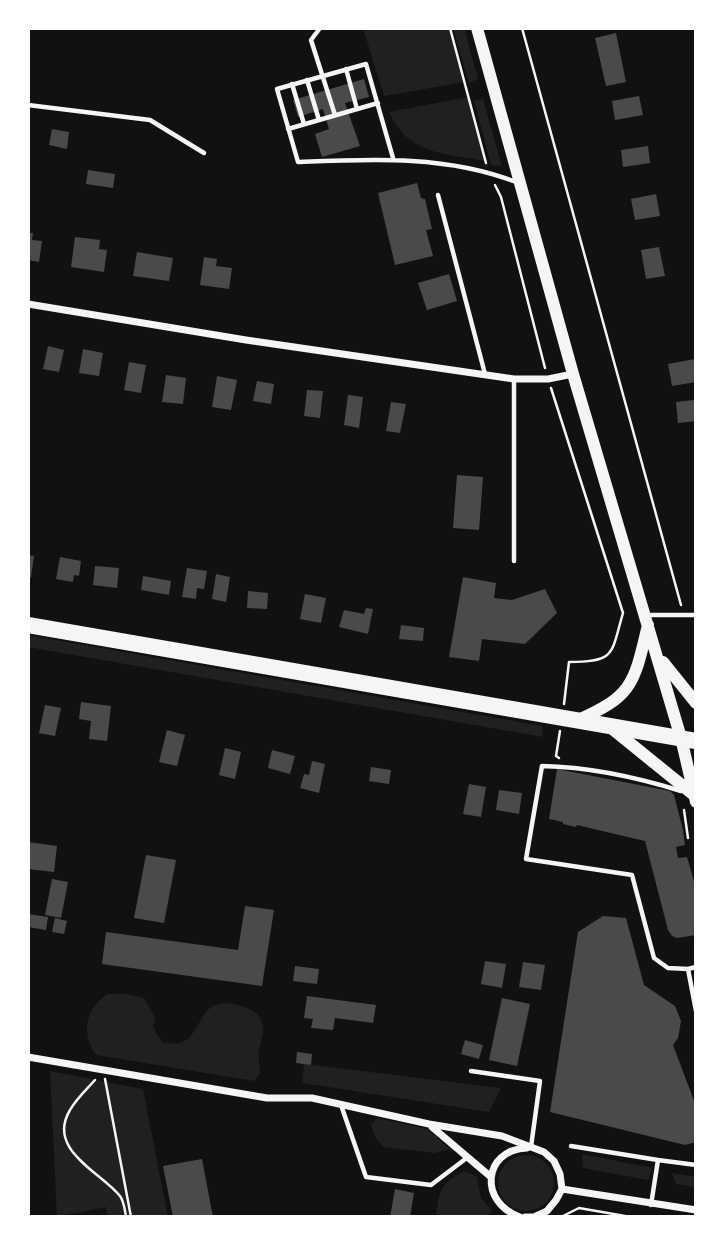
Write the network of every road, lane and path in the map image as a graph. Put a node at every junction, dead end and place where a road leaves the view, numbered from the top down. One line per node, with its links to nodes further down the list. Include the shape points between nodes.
1 (320, 28): 6 (lane, via 311,40)
2 (450, 28): 18 (path)
3 (477, 28): 19 (main road)
4 (522, 28): 27 (path)
5 (346, 69): 6 (lane); 9 (lane, via 366,64); 11 (lane)
6 (324, 75): 7 (lane); 12 (lane)
7 (307, 80): 8 (lane); 13 (lane)
8 (292, 85): 14 (lane); 15 (lane, via 277,89)
9 (377, 103): 11 (lane); 17 (lane)
10 (28, 105): 16 (lane, via 150,120)
11 (357, 109): 12 (lane)
12 (335, 115): 13 (lane)
13 (318, 120): 14 (lane)
14 (304, 124): 15 (lane)
15 (288, 129): 17 (lane, via 298,162)
16 (204, 153)
17 (393, 158): 18 (lane)
18 (489, 172): 19 (lane); 25 (path, via 500,197)
19 (520, 184): 22 (main road)
20 (438, 195): 23 (lane)
21 (28, 304): 23 (street)
22 (573, 374): 25 (street); 29 (main road)
23 (485, 375): 24 (street)
24 (514, 379): 25 (street); 26 (lane)
25 (548, 379): 32 (path, via 623,613 606,659)
26 (513, 561)
27 (684, 615): 28 (lane); 29 (lane)
28 (696, 615)
29 (647, 620): 31 (main road); 34 (main road, via 630,684 613,703)
30 (28, 625): 34 (highway)
31 (657, 653): 33 (main road); 36 (main road)
32 (569, 663)
33 (696, 703)
34 (575, 721): 35 (highway)
35 (608, 726): 36 (highway); 37 (main road)
36 (689, 739): 37 (main road)
37 (695, 798): 39 (lane, via 622,776 542,766 526,859 632,876 654,958 668,968)
38 (696, 967): 39 (lane)
39 (688, 969): 40 (lane)
40 (696, 1011)
41 (28, 1057): 42 (street)
42 (104, 1070): 44 (street, via 267,1098 312,1098); 55 (path, via 70,1108 64,1122 68,1144 81,1163 122,1197); 56 (path)
43 (471, 1071): 47 (lane, via 540,1082)
44 (341, 1104): 45 (street); 48 (lane, via 366,1177 431,1185)
45 (429, 1124): 47 (street, via 502,1136); 48 (street)
46 (571, 1146): 49 (lane)
47 (531, 1147): 51 (street, via 505,1154); 52 (street, via 554,1161)
48 (468, 1157): 51 (street)
49 (658, 1160): 50 (lane); 53 (lane)
50 (696, 1165)
51 (491, 1177): 57 (street, via 497,1203)
52 (562, 1189): 53 (street); 59 (street, via 547,1211)
53 (652, 1205): 54 (street)
54 (696, 1210)
55 (126, 1217)
56 (131, 1217)
57 (520, 1217)
58 (525, 1217): 59 (street)
59 (534, 1217)
60 (561, 1217): 61 (path, via 579,1208)
61 (631, 1217)

